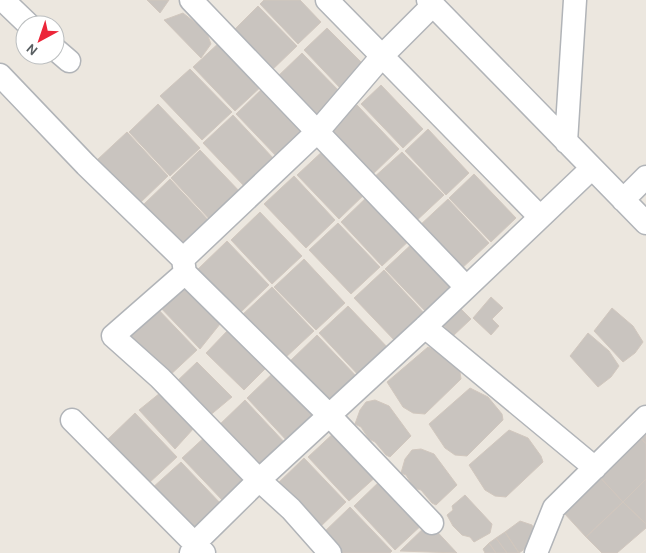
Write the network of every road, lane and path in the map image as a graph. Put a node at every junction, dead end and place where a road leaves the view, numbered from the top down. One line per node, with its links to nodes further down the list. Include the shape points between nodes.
1 (191, 0): 9 (street)
2 (327, 0): 7 (street)
3 (574, 0): 10 (street)
4 (5, 3): 6 (street)
5 (431, 3): 7 (street); 10 (street)
6 (18, 15)
7 (383, 55): 9 (street); 14 (street)
8 (0, 75): 16 (street)
9 (318, 131): 16 (street); 17 (street)
10 (566, 142): 11 (street)
11 (592, 168): 13 (street); 14 (street)
12 (646, 177): 13 (street)
13 (623, 200): 15 (street)
14 (540, 217): 17 (street)
15 (646, 223)
16 (184, 266): 19 (street); 23 (street, via 113,336 160,378)
17 (466, 287): 18 (street)
18 (425, 327): 19 (street); 22 (street)
19 (330, 415): 23 (street); 24 (street)
20 (646, 417): 22 (street)
21 (72, 420): 25 (street)
22 (594, 468): 27 (street, via 554,508)
23 (258, 480): 25 (street); 26 (street, via 291,509)
24 (432, 523)
25 (197, 550)
26 (330, 553)
27 (536, 553)

